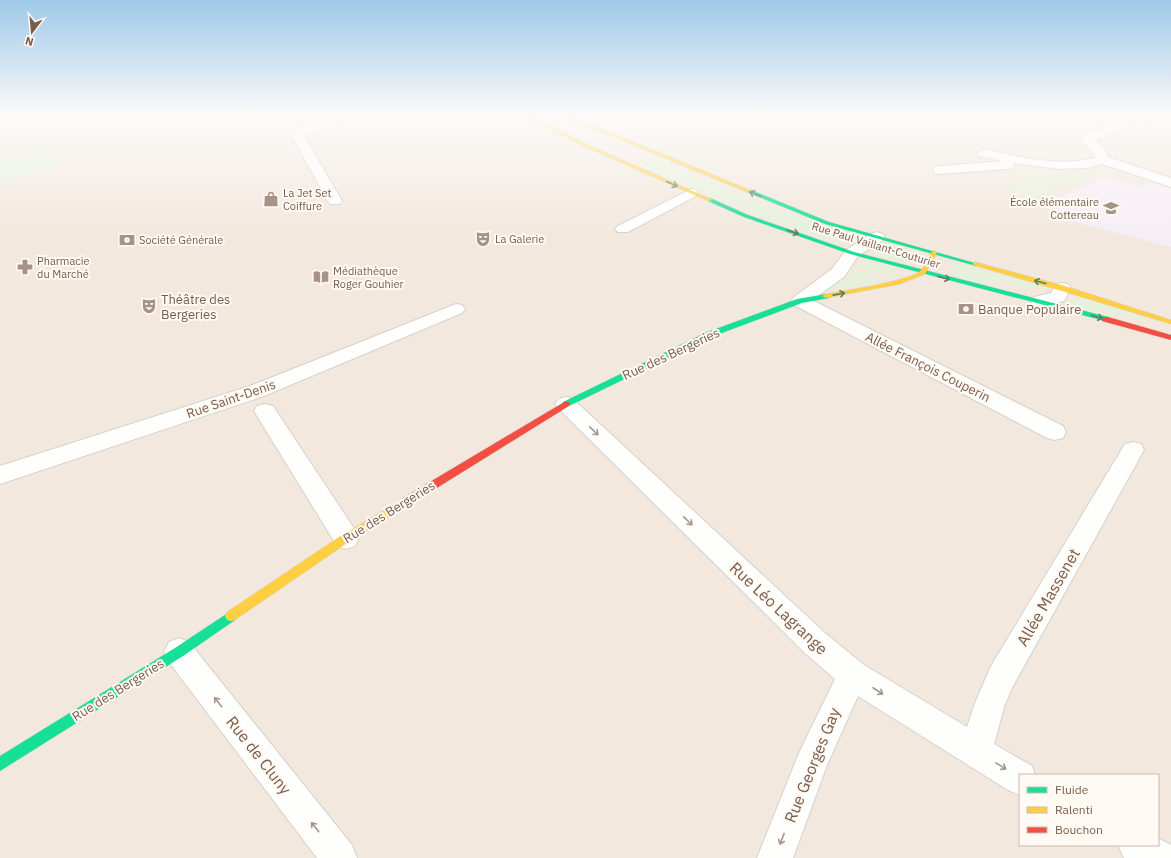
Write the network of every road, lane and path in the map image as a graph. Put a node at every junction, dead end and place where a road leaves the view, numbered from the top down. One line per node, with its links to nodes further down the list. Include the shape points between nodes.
1 (308, 154): 11 (street)
2 (606, 154): 10 (main road, Rue Paul Vaillant-Couturier, one-way to 10)
3 (658, 154): 13 (main road, Rue Paul Vaillant-Couturier, one-way to 3, via 827,223)
4 (989, 154): 7 (street)
5 (1100, 154): 6 (street)
6 (1103, 160): 7 (street, via 1089,165); 9 (street)
7 (1028, 163): 8 (street)
8 (940, 170)
9 (1171, 183)
10 (692, 193): 12 (street); 14 (main road, Rue Paul Vaillant-Couturier, one-way to 14, via 746,216)
11 (335, 201)
12 (623, 229)
13 (877, 237): 14 (street, Rue des Bergeries); 15 (main road, Rue Paul Vaillant-Couturier)
14 (852, 253): 16 (main road, Rue Paul Vaillant-Couturier); 18 (street, Rue des Bergeries, via 838,273)
15 (934, 253): 16 (main road); 17 (main road, Rue Paul Vaillant-Couturier, one-way to 15)
16 (923, 273): 18 (main road, Rue des Bergeries, one-way to 16, via 900,282); 19 (main road, Rue Paul Vaillant-Couturier, one-way to 19)
17 (1062, 288): 19 (street, via 1058,297); 21 (main road, Rue Paul Vaillant-Couturier)
18 (800, 301): 23 (main road, Rue des Bergeries, via 708,335); 25 (street, Allée François Couperin)
19 (1040, 301): 22 (main road, Rue Paul Vaillant-Couturier, one-way to 22)
20 (456, 309): 27 (street, Rue Saint-Denis, via 257,392)
21 (1171, 322)
22 (1171, 338)
23 (566, 404): 28 (main road, Rue des Bergeries); 30 (street, Rue Léo Lagrange, one-way to 30, via 816,644)
24 (265, 412): 28 (street)
25 (1055, 432)
26 (1134, 450): 31 (street, Allée Massenet, via 1002,676 990,703)
27 (0, 475)
28 (346, 538): 29 (main road, Rue des Bergeries)
29 (179, 652): 32 (main road, Rue des Bergeries); 36 (street, Rue de Cluny, one-way to 29)
30 (853, 675): 31 (street, Rue Léo Lagrange, one-way to 31); 37 (street, Rue Georges Gay, one-way to 37, via 812,760)
31 (976, 751): 33 (street, Rue Léo Lagrange, one-way to 33)
32 (0, 764)
33 (1019, 777)
34 (1136, 846): 38 (street)
35 (1138, 846): 39 (street)
36 (338, 858)
37 (775, 858)
38 (1135, 858)
39 (1158, 858)

